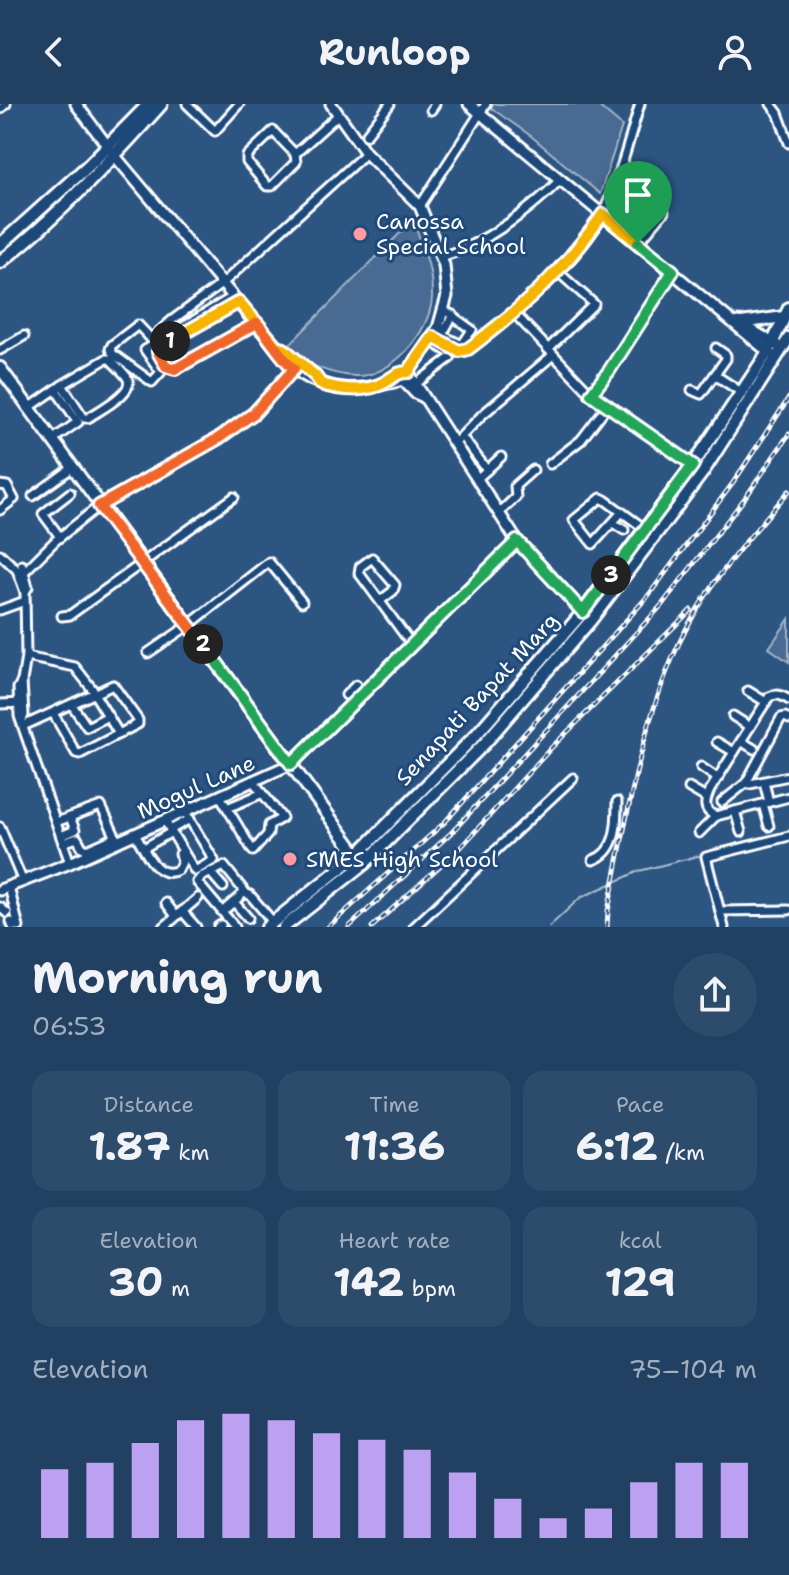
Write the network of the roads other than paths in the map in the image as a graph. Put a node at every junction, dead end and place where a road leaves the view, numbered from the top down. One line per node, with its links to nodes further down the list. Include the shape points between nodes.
1 (6, 104): 13 (street)
2 (76, 104): 19 (street)
3 (149, 104): 19 (main road)
4 (161, 104): 19 (main road)
5 (187, 104): 6 (street, via 215,131)
6 (239, 104)
7 (331, 104): 16 (street)
8 (390, 104): 17 (street)
9 (469, 104): 14 (street)
10 (640, 104): 22 (street)
11 (771, 104): 15 (street)
12 (784, 104): 15 (street)
13 (0, 109)
14 (484, 109): 23 (street); 27 (street)
15 (778, 113): 18 (street)
16 (338, 115): 20 (street); 21 (street)
17 (366, 135)
18 (789, 143)
19 (112, 151): 31 (main road); 33 (main road, via 33,237); 36 (street)
20 (366, 153): 27 (street); 36 (street)
21 (295, 154): 21 (street, via 296,162 272,186 247,162 273,131)
22 (618, 175): 24 (street); 25 (street)
23 (561, 179): 29 (street); 32 (street, via 537,203)
24 (610, 196): 28 (street); 29 (street)
25 (653, 196): 26 (street); 30 (street, via 662,209)
26 (648, 205)
27 (420, 206): 32 (street)
28 (636, 212)
29 (603, 214): 30 (street); 34 (street)
30 (638, 243): 35 (street)
31 (0, 245)
32 (441, 257): 38 (street)
33 (0, 262)
34 (557, 271): 40 (street); 51 (street, via 594,304)
35 (673, 271): 41 (street); 60 (street)
36 (223, 283): 37 (street); 43 (street, via 171,321)
37 (237, 299): 42 (street); 42 (street, via 160,346 166,366 175,369); 43 (street)
38 (448, 312): 45 (street); 45 (street, via 472,333 462,345)
39 (786, 312): 41 (main road); 50 (main road, Senapati Bapat Marg)
40 (515, 314): 45 (street, via 462,352); 51 (street)
41 (738, 322): 50 (street)
42 (257, 323): 52 (street, via 279,355)
43 (165, 333): 47 (street)
44 (24, 336): 49 (street)
45 (435, 336): 55 (street); 56 (street, via 449,354)
46 (789, 338): 50 (main road, Senapati Bapat Marg)
47 (153, 341): 47 (street, via 136,325 110,349 152,382 161,372 145,350)
48 (716, 348): 54 (street, via 727,357)
49 (0, 350)
50 (775, 350): 59 (main road, Senapati Bapat Marg); 64 (main road, Senapati Bapat Marg)
51 (551, 352): 60 (street); 67 (street)
52 (296, 366): 55 (street, via 308,380 324,386 361,390 391,376); 79 (street, via 254,413 231,430)
53 (0, 368): 63 (main road)
54 (715, 375): 58 (street, via 701,394); 59 (street)
55 (404, 377): 56 (street); 61 (street)
56 (417, 383): 61 (street)
57 (59, 387): 57 (street, via 110,359 129,384 126,392 88,418); 63 (street); 65 (street, via 78,422)
58 (692, 390)
59 (741, 392): 64 (main road, Senapati Bapat Marg)
60 (591, 394): 62 (street)
61 (422, 396): 67 (street)
62 (608, 405): 69 (street, via 581,440); 71 (street)
63 (29, 408): 65 (main road)
64 (736, 411): 71 (main road, Senapati Bapat Marg)
65 (52, 440): 70 (main road)
66 (465, 441): 72 (street)
67 (454, 444): 74 (street)
68 (501, 457): 72 (street)
69 (550, 464)
70 (72, 468): 77 (street); 79 (main road)
71 (698, 468): 84 (main road, Senapati Bapat Marg); 95 (main road, Senapati Bapat Marg)
72 (487, 470): 74 (street)
73 (533, 470): 82 (street, via 515,486 516,497)
74 (477, 479): 82 (street)
75 (0, 485): 80 (street, via 7,486 14,499)
76 (70, 493): 85 (street, via 43,514)
77 (33, 496)
78 (234, 497): 88 (street)
79 (99, 506): 85 (street); 88 (main road)
80 (0, 510)
81 (622, 512): 83 (street); 83 (street, via 601,498 574,520 593,544); 84 (street)
82 (499, 513): 86 (street)
83 (613, 523): 84 (street)
84 (635, 531): 95 (main road, Senapati Bapat Marg)
85 (60, 537): 89 (street)
86 (517, 541): 95 (street); 97 (street, Mogul Lane)
87 (2, 559): 89 (street)
88 (142, 562): 94 (street); 96 (main road)
89 (21, 571): 90 (street, via 28,587)
90 (25, 596): 93 (street); 99 (street)
91 (380, 601): 91 (street, via 359,573 372,558 395,585); 97 (street)
92 (302, 602): 96 (street, via 269,562)
93 (0, 610)
94 (62, 616)
95 (587, 616): 153 (main road, Senapati Bapat Marg, via 508,708)
96 (189, 625): 98 (street); 120 (main road)
97 (412, 645): 120 (street, Mogul Lane)
98 (148, 653)
99 (26, 657): 102 (street, via 75,667); 106 (street)
100 (356, 685): 103 (street)
101 (748, 691): 105 (street)
102 (94, 692): 108 (street); 110 (street); 115 (street, via 113,685 138,720)
103 (346, 695)
104 (789, 700): 105 (street, via 774,694)
105 (766, 702): 114 (street)
106 (20, 703): 107 (street); 113 (street)
107 (0, 704)
108 (72, 705): 109 (street); 110 (street, via 87,727)
109 (53, 713): 113 (street); 115 (street, via 76,753)
110 (108, 716): 115 (street)
111 (733, 716): 114 (street)
112 (789, 719): 127 (street, via 781,718)
113 (22, 723): 141 (street)
114 (750, 727): 116 (street)
115 (119, 734)
116 (741, 741): 118 (street); 119 (street)
117 (717, 742): 119 (street)
118 (754, 749)
119 (734, 752): 124 (street)
120 (291, 764): 125 (street, Mogul Lane); 153 (main road)
121 (701, 767): 124 (street)
122 (789, 776): 126 (street)
123 (573, 778): 174 (street)
124 (717, 778): 132 (street)
125 (253, 781): 129 (street); 130 (street, Mogul Lane)
126 (764, 782): 127 (street); 135 (street)
127 (746, 783): 134 (street)
128 (689, 788): 132 (street)
129 (263, 793): 136 (street); 136 (street, via 282,818 271,823 253,851)
130 (220, 796): 136 (street); 138 (street, Mogul Lane)
131 (789, 797): 135 (street)
132 (706, 798): 139 (street, via 707,811)
133 (617, 802): 154 (street, via 607,853)
134 (722, 802)
135 (766, 803): 137 (street); 142 (street)
136 (227, 808)
137 (735, 811): 139 (street); 145 (street)
138 (188, 816): 144 (street, Mogul Lane); 144 (street, via 212,863 193,871)
139 (716, 816): 146 (street)
140 (70, 817): 141 (street); 149 (street, via 101,806); 150 (street, via 75,830)
141 (56, 822): 150 (street)
142 (769, 826)
143 (0, 827): 157 (street)
144 (166, 827): 147 (street, Mogul Lane); 152 (street); 152 (street, via 182,862 173,873 158,869)
145 (741, 832)
146 (699, 833)
147 (135, 834): 149 (street, Mogul Lane); 152 (street)
148 (789, 836): 165 (street, via 706,857)
149 (117, 840): 151 (street, Mogul Lane)
150 (63, 843): 151 (street, via 77,838 87,850); 155 (street)
151 (104, 845): 155 (street, Mogul Lane)
152 (144, 848)
153 (360, 859): 169 (main road, Senapati Bapat Marg)
154 (593, 860)
155 (70, 863): 157 (street, Mogul Lane)
156 (210, 872): 158 (street); 160 (street, via 226,866); 166 (street, via 197,882)
157 (23, 882): 159 (street, Mogul Lane)
158 (223, 887)
159 (4, 889): 170 (street)
160 (244, 893): 162 (street); 169 (street)
161 (198, 898): 167 (street)
162 (234, 902): 166 (street); 168 (street)
163 (166, 903): 167 (street)
164 (789, 910): 165 (street)
165 (720, 911): 175 (street)
166 (222, 912): 173 (street)
167 (179, 914): 171 (street); 172 (street)
168 (248, 918)
169 (275, 925)
170 (19, 927)
171 (164, 927)
172 (196, 927)
173 (235, 927)
174 (414, 927)
175 (724, 927)

